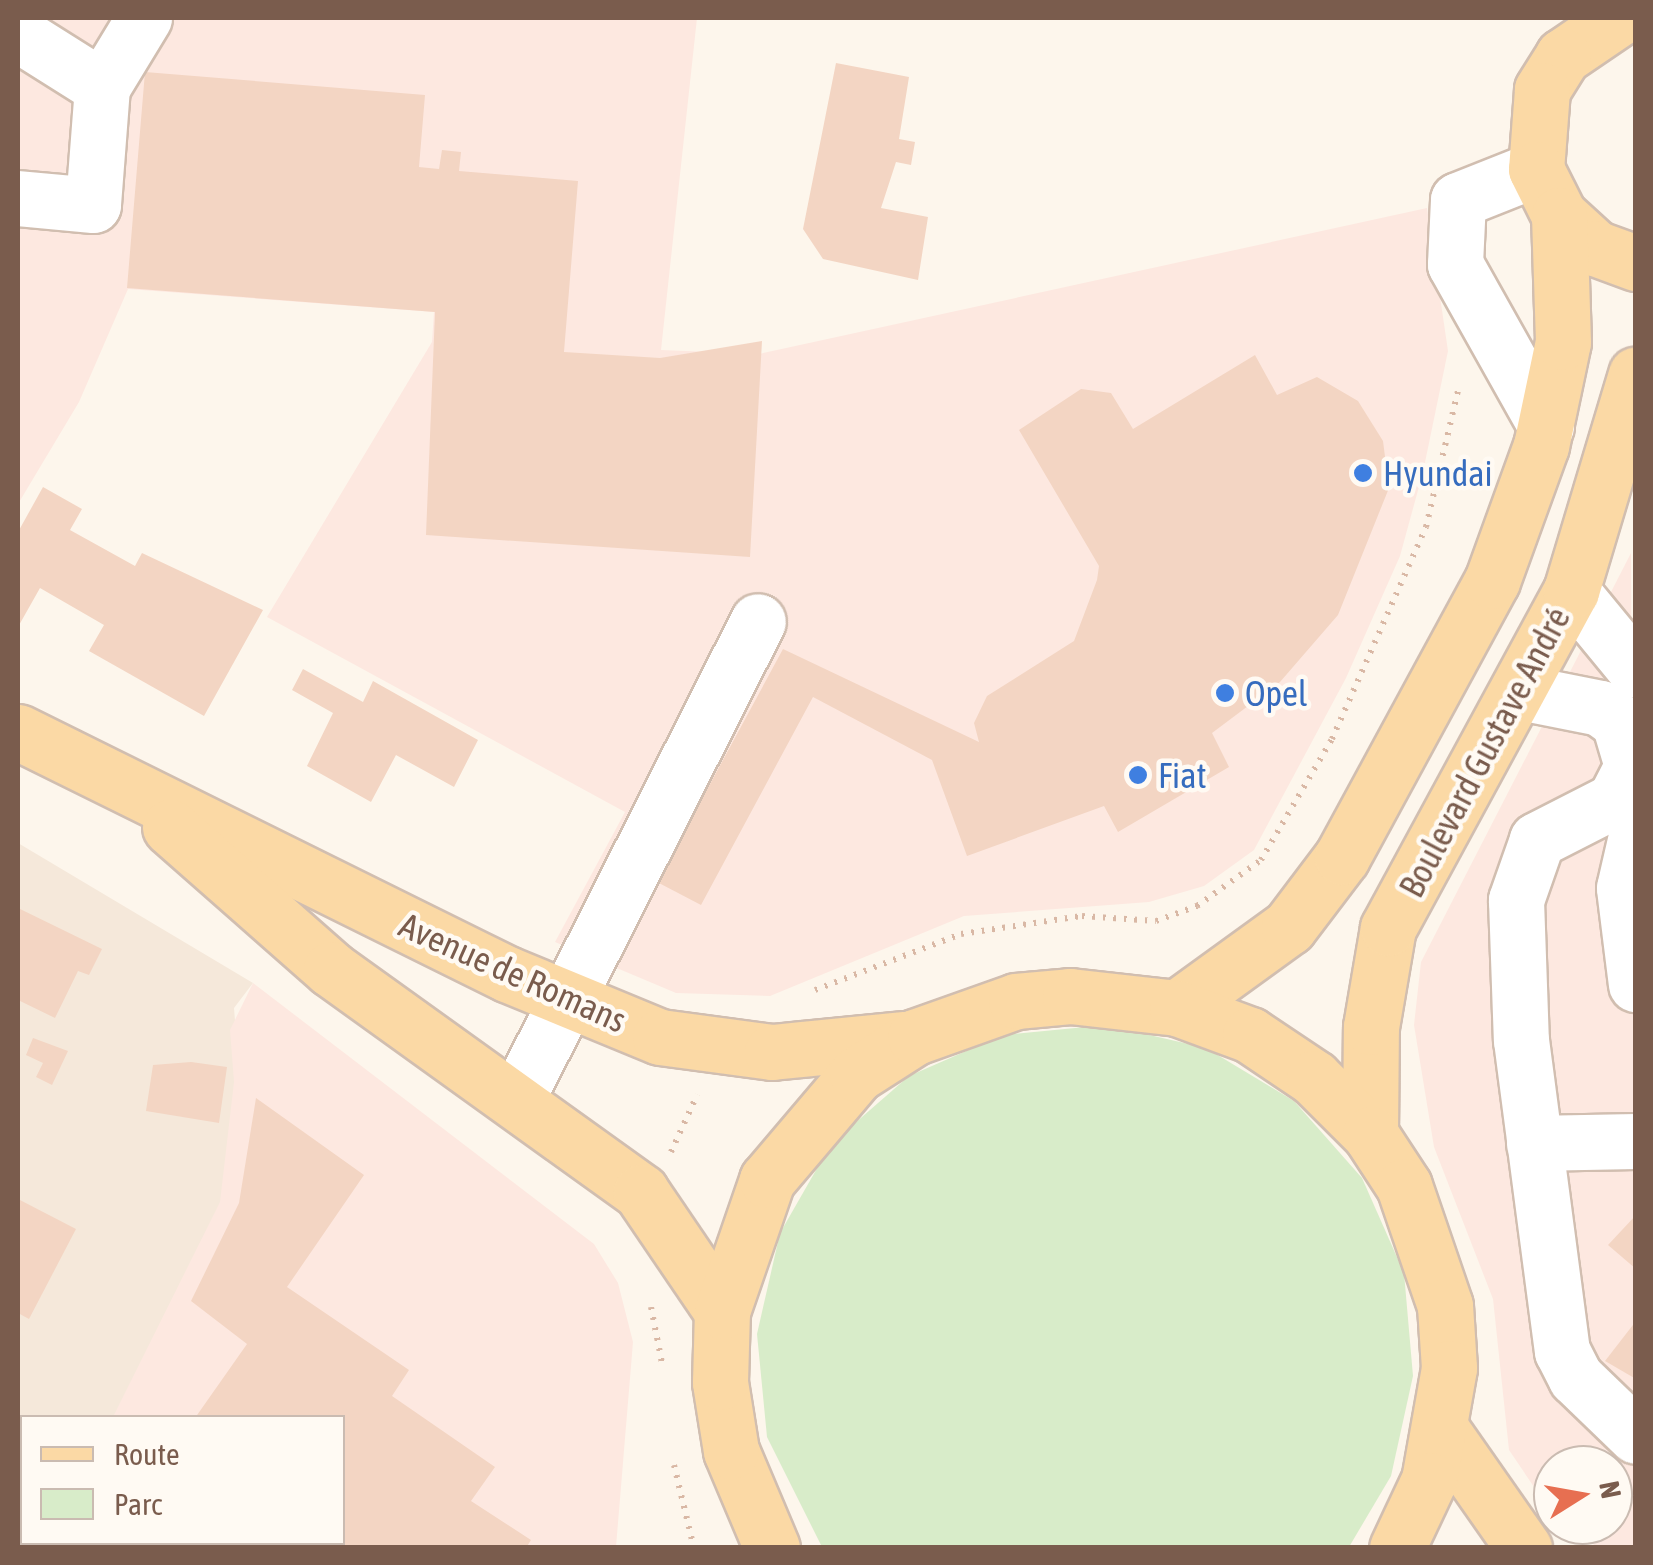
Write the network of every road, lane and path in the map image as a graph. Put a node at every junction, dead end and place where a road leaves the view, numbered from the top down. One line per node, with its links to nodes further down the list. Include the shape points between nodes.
1 (144, 18): 5 (street)
2 (1619, 18): 4 (main road, Boulevard Gustave André)
3 (18, 34): 5 (street)
4 (1562, 37): 6 (main road, Boulevard Gustave André, via 1542,90)
5 (102, 87): 7 (street, via 92,204)
6 (1547, 192): 8 (main road, via 1595,248); 9 (street, via 1458,200 1455,264); 11 (main road, Boulevard Gustave André, via 1563,342)
7 (18, 198)
8 (1636, 263)
9 (1473, 306): 11 (street); 20 (path, via 1426,527 1332,739 1261,860 1197,906 1156,922 1082,916 960,934)
10 (1636, 375): 12 (main road, Boulevard Gustave André)
11 (1546, 426): 22 (main road, Boulevard Gustave André, via 1492,581 1342,857 1289,927)
12 (1570, 591): 14 (street); 15 (main road, Boulevard Gustave André)
13 (758, 621): 21 (street)
14 (1636, 670)
15 (1520, 692): 26 (main road, Boulevard Gustave André, via 1388,928 1371,1027); 28 (street, via 1600,708 1619,722 1632,766 1615,800 1536,840 1518,882 1520,1040)
16 (18, 732): 17 (main road, Avenue de Romans)
17 (134, 796): 21 (main road, Avenue de Romans); 25 (main road, Avenue de Romans, via 330,968)
18 (1636, 836): 19 (street, via 1624,888)
19 (1636, 984)
20 (797, 998)
21 (567, 1002): 24 (main road, Avenue de Romans); 25 (street)
22 (1177, 1008): 23 (main road, via 1124,998 1016,1001); 26 (main road, via 1282,1056)
23 (915, 1037): 24 (main road, Avenue de Romans, via 825,1050); 31 (main road, via 857,1074 797,1137 738,1244)
24 (717, 1048): 29 (path, via 666,1165)
25 (517, 1098): 29 (main road, Avenue de Romans)
26 (1370, 1134): 33 (main road, via 1429,1244 1445,1306)
27 (1636, 1141): 28 (street)
28 (1534, 1144): 34 (street, via 1562,1350 1576,1378)
29 (640, 1192): 31 (main road, Avenue de Romans)
30 (646, 1291): 32 (path)
31 (722, 1311): 37 (main road, via 731,1450)
32 (664, 1379)
33 (1442, 1431): 38 (main road); 39 (main road)
34 (1636, 1436)
35 (672, 1456): 36 (path)
36 (694, 1548)
37 (772, 1548)
38 (1397, 1548)
39 (1524, 1548)

